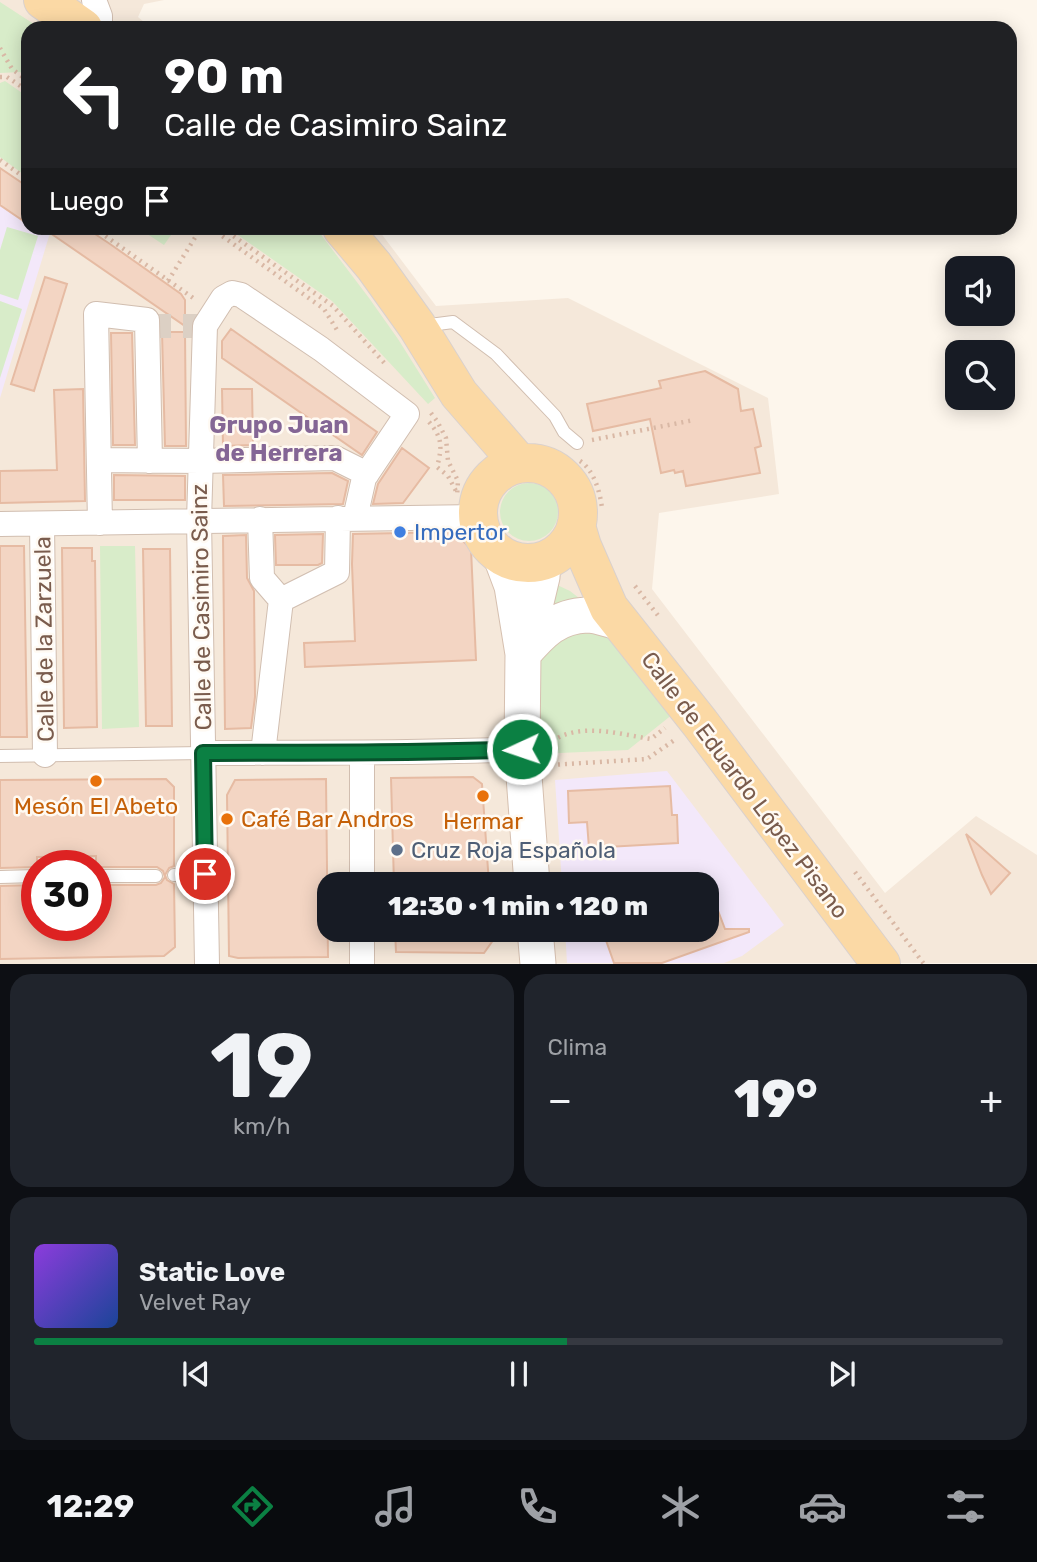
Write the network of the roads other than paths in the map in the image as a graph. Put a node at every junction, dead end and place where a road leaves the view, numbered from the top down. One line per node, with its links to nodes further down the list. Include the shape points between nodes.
1 (43, 0): 3 (main road)
2 (94, 0): 4 (street)
3 (73, 21)
4 (100, 21)
5 (348, 235): 6 (main road)
6 (417, 327): 7 (main road); 8 (lane, via 453,322 496,354)
7 (431, 406): 11 (street, Calle de Casimiro Sainz, via 321,349 232,293 205,326); 12 (main road); 13 (street); 14 (main road, via 480,468)
8 (577, 443)
9 (99, 460): 10 (street); 10 (street, via 96,314 147,320); 19 (street)
10 (150, 461): 11 (street)
11 (200, 461): 13 (street, via 335,458); 17 (street, Calle de Casimiro Sainz)
12 (519, 463): 14 (main road, via 491,478); 18 (main road, via 553,469 575,495 578,512)
13 (367, 474): 15 (street)
14 (472, 508): 15 (street); 22 (main road, via 481,531)
15 (346, 518): 16 (street); 24 (street, via 337,572)
16 (260, 519): 17 (street); 24 (street, via 262,578)
17 (199, 520): 19 (street); 27 (street, Calle de Casimiro Sainz)
18 (590, 521): 23 (main road, via 561,551); 25 (main road, Calle de Eduardo López Pisano, via 582,546)
19 (100, 523): 21 (street)
20 (0, 524): 21 (street)
21 (42, 524): 30 (street, Calle de la Zarzuela)
22 (499, 554): 23 (main road, via 527,563); 26 (main road, via 512,586)
23 (546, 559): 25 (main road, Calle de Eduardo López Pisano); 26 (main road)
24 (281, 600): 28 (street)
25 (620, 604): 26 (main road, via 544,630); 46 (main road, Calle de Eduardo López Pisano, via 694,715)
26 (523, 654): 32 (main road)
27 (203, 753): 28 (street); 30 (lane); 35 (street, Calle de Casimiro Sainz)
28 (263, 753): 29 (street)
29 (362, 753): 32 (street, via 478,751); 33 (street)
30 (45, 755): 31 (lane)
31 (0, 756)
32 (532, 765): 34 (main road)
33 (362, 872)
34 (532, 872)
35 (205, 874): 36 (lane); 43 (street, Calle de Casimiro Sainz)
36 (174, 875)
37 (21, 876): 40 (lane)
38 (112, 876): 39 (lane)
39 (156, 876)
40 (0, 877)
41 (362, 942): 44 (street)
42 (536, 942): 45 (main road)
43 (206, 964)
44 (362, 964)
45 (538, 964)
46 (881, 964)

